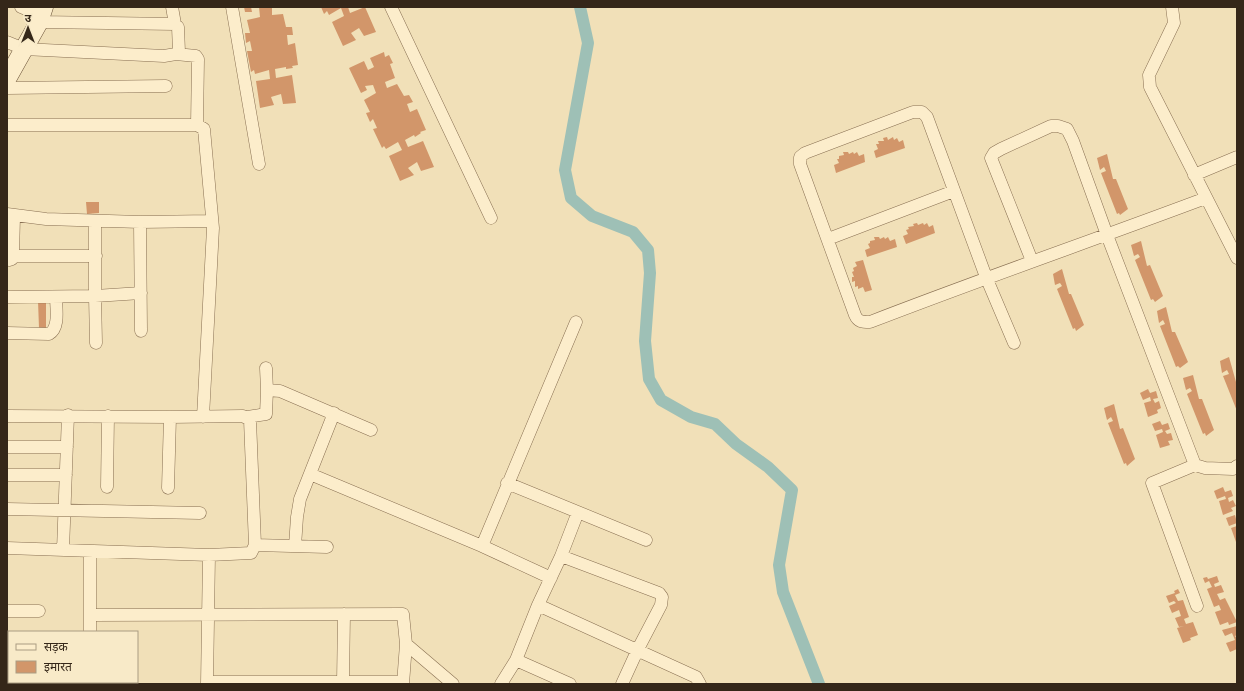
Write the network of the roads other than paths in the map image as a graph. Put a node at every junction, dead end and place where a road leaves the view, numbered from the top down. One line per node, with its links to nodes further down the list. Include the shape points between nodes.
1 (21, 7): 6 (street)
2 (172, 7): 7 (street)
3 (232, 7): 17 (street)
4 (391, 7): 22 (street)
5 (1172, 7): 18 (street, via 1174,23 1149,75 1150,87)
6 (41, 15): 7 (street); 9 (street)
7 (175, 24): 10 (street, via 179,31 179,52)
8 (7, 42): 9 (street)
9 (24, 49): 10 (street, via 164,56); 11 (street)
10 (176, 54): 14 (street, via 196,56 198,59)
11 (7, 79)
12 (166, 86): 13 (street)
13 (7, 88)
14 (197, 125): 15 (street); 23 (street, via 206,133)
15 (7, 126)
16 (1237, 157): 18 (street)
17 (259, 164)
18 (1194, 175): 20 (street)
19 (954, 191): 27 (street); 27 (street, via 927,118 922,112 913,112 805,153 800,158 800,164); 32 (street)
20 (1206, 198): 26 (street); 30 (street)
21 (10, 215): 24 (street); 29 (street)
22 (491, 218)
23 (212, 221): 25 (street); 49 (street)
24 (94, 222): 25 (street); 28 (street)
25 (140, 222): 33 (street)
26 (1106, 235): 31 (street); 31 (street, via 1067,129 1051,126 997,151 991,158); 54 (street)
27 (828, 239): 32 (street, via 854,315 862,322 870,322)
28 (96, 256): 29 (street); 34 (street)
29 (10, 258)
30 (1237, 258)
31 (1032, 261): 32 (street)
32 (986, 278): 41 (street)
33 (140, 293): 34 (street); 38 (street)
34 (95, 296): 36 (street); 40 (street)
35 (7, 297): 36 (street)
36 (56, 297): 39 (street, via 56,326 49,334)
37 (576, 322): 59 (street)
38 (141, 331)
39 (7, 333)
40 (96, 343)
41 (1014, 344)
42 (266, 368): 43 (street)
43 (267, 390): 44 (street, via 280,391); 50 (street, via 266,414)
44 (334, 413): 51 (street); 56 (street)
45 (7, 416): 46 (street)
46 (68, 416): 47 (street); 53 (street)
47 (108, 416): 48 (street); 60 (street)
48 (170, 417): 49 (street); 61 (street)
49 (203, 417): 50 (street)
50 (248, 417): 67 (street, via 252,424)
51 (372, 430)
52 (7, 447): 53 (street)
53 (67, 447): 58 (street)
54 (1195, 465): 55 (street); 78 (street, via 1152,483)
55 (1236, 471)
56 (310, 474): 68 (street, via 299,506); 69 (street)
57 (7, 475): 58 (street)
58 (66, 475): 63 (street)
59 (507, 483): 64 (street); 69 (street)
60 (107, 487)
61 (168, 488)
62 (7, 509): 63 (street)
63 (65, 510): 65 (street); 72 (street)
64 (578, 512): 66 (street); 75 (street)
65 (200, 513)
66 (646, 540)
67 (255, 545): 68 (street); 74 (street, via 251,553 247,554)
68 (295, 546): 70 (street)
69 (482, 546): 76 (street)
70 (327, 547)
71 (7, 548): 72 (street)
72 (63, 550): 73 (street)
73 (90, 552): 74 (street); 81 (street)
74 (209, 555): 82 (street)
75 (561, 556): 76 (street); 86 (street, via 659,593 662,597 661,605)
76 (551, 578): 77 (street)
77 (538, 605): 86 (street); 87 (street)
78 (1197, 606)
79 (7, 611): 80 (street)
80 (39, 611)
81 (90, 614): 82 (street); 84 (street)
82 (207, 614): 83 (street); 88 (street)
83 (344, 614): 85 (street, via 403,614); 89 (street)
84 (90, 631)
85 (406, 644): 90 (street); 91 (street)
86 (638, 649): 94 (street); 95 (street, via 696,677)
87 (516, 660): 92 (street); 93 (street)
88 (207, 683): 89 (street)
89 (344, 683): 90 (street)
90 (403, 683)
91 (453, 684)
92 (501, 684)
93 (570, 684)
94 (622, 684)
95 (700, 684)

